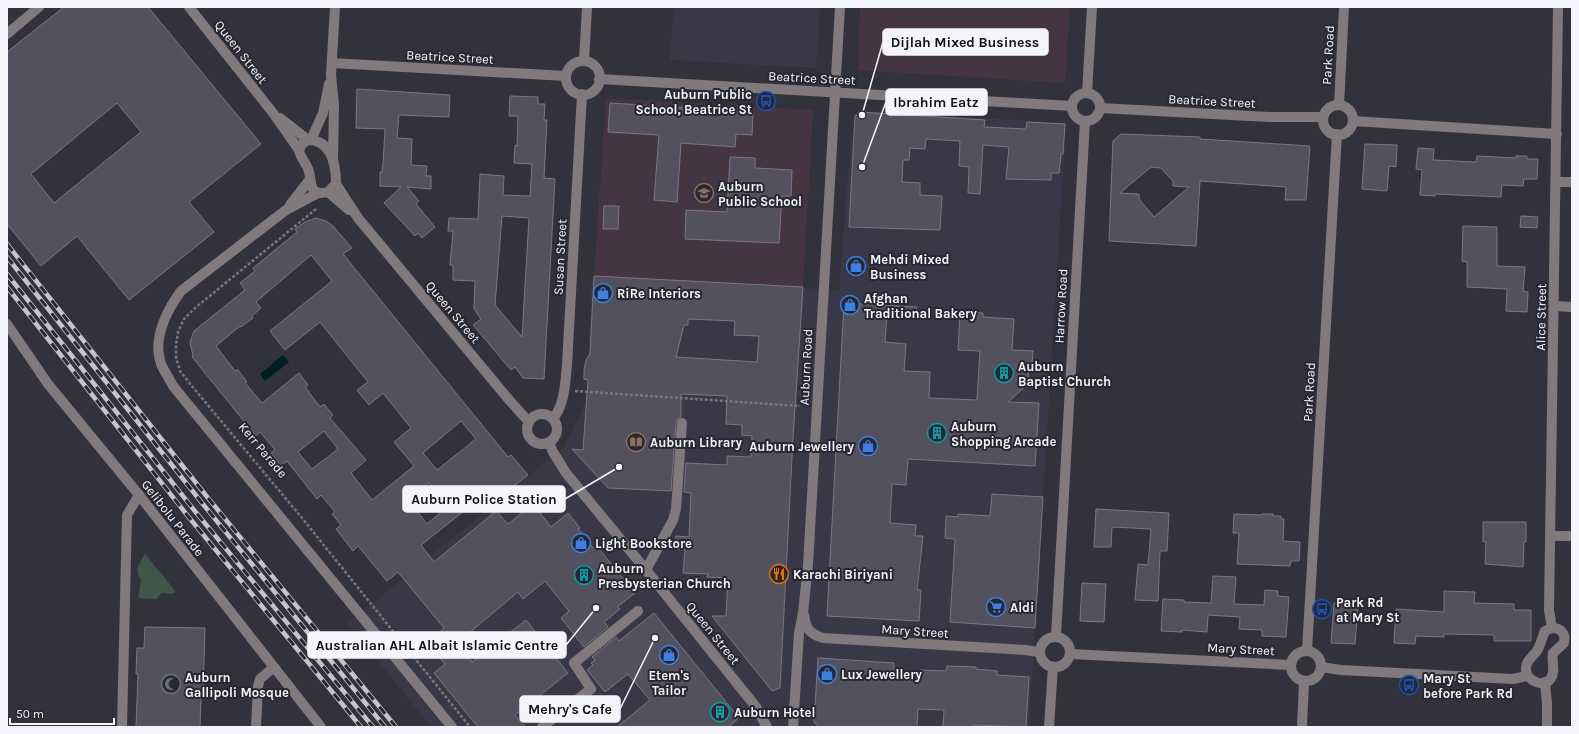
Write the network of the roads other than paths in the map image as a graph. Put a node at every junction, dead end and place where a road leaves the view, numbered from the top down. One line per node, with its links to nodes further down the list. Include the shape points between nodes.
1 (40, 7): 9 (street)
2 (189, 7): 21 (street, Queen Street)
3 (335, 7): 11 (street)
4 (587, 7): 10 (street)
5 (840, 7): 15 (street, Auburn Road)
6 (1092, 7): 16 (street)
7 (1344, 7): 18 (street, Park Road)
8 (1558, 7): 26 (street, Alice Street)
9 (7, 34)
10 (584, 61): 13 (street, via 574,63); 14 (street, via 593,64)
11 (332, 63): 12 (street); 13 (street, Beatrice Street)
12 (331, 75): 27 (street, via 323,113); 29 (street, via 334,104)
13 (566, 76): 17 (street, via 569,86)
14 (599, 78): 15 (street, Beatrice Street); 17 (street, via 599,83 592,91)
15 (835, 92): 19 (street, Beatrice Street); 50 (street, Auburn Road, via 810,535)
16 (1087, 93): 19 (street, via 1075,97); 20 (street, via 1095,96)
17 (582, 94): 41 (street, Susan Street, via 568,357 560,410)
18 (1339, 105): 22 (street, via 1327,109); 24 (street, via 1348,108)
19 (1072, 106): 23 (street, via 1077,118)
20 (1100, 108): 22 (street, Beatrice Street, via 1270,117); 23 (street, via 1093,119)
21 (273, 113): 27 (street, Queen Street); 28 (street, Queen Street)
22 (1323, 117): 25 (street, via 1325,126)
23 (1085, 121): 52 (street, Harrow Road)
24 (1353, 121): 25 (street, via 1345,132); 26 (street)
25 (1337, 134): 54 (street, Park Road)
26 (1556, 134): 31 (street, Alice Street)
27 (310, 140): 28 (street, via 302,144); 29 (street, Queen Street, via 317,140 325,146)
28 (298, 150): 30 (street, Queen Street, via 308,168)
29 (332, 160): 33 (street)
30 (310, 180): 34 (street, Queen Street, via 313,190); 35 (street)
31 (1556, 182): 32 (street); 37 (street, Alice Street)
32 (1572, 182)
33 (336, 184): 34 (street); 36 (street, Queen Street)
34 (323, 192): 35 (street); 36 (street, Queen Street)
35 (286, 210): 68 (street, via 181,291 170,306 162,324 158,346 160,363 173,386)
36 (358, 218): 42 (street, Queen Street)
37 (1554, 306): 38 (street); 46 (street, Alice Street)
38 (1572, 307)
39 (7, 324): 40 (street, Gelibolu Parade)
40 (11, 340): 45 (street, Gelibolu Parade)
41 (553, 419): 42 (street, via 540,414); 44 (street, via 557,432)
42 (529, 422): 44 (street, via 528,433 533,441 538,444)
43 (682, 423): 48 (street, via 676,509 673,520)
44 (549, 443): 48 (street, Queen Street, via 566,473)
45 (139, 495): 58 (street, Gelibolu Parade); 65 (street, via 127,514)
46 (1550, 536): 47 (street); 51 (street, Alice Street, via 1549,610)
47 (1572, 536)
48 (646, 570): 64 (street, Queen Street, via 756,707)
49 (638, 611): 69 (street, via 574,663 591,689)
50 (803, 613): 55 (street, Mary Street, via 805,625 813,635 823,638); 70 (street, Auburn Road, via 799,633)
51 (1552, 628): 53 (street, via 1560,630); 61 (street, via 1545,631 1539,646 1527,663)
52 (1056, 636): 55 (street, via 1044,640); 56 (street, via 1067,642)
53 (1568, 640): 63 (street, via 1554,653 1553,674 1549,681)
54 (1307, 651): 57 (street, via 1296,655); 60 (street, via 1319,658)
55 (1039, 652): 59 (street, via 1043,662)
56 (1070, 654): 57 (street, Mary Street); 59 (street, via 1064,664)
57 (1291, 665): 62 (street, via 1294,676)
58 (274, 667): 66 (street, via 260,679); 67 (street, Gelibolu Parade)
59 (1053, 667): 71 (street)
60 (1321, 667): 61 (street, via 1513,679); 62 (street, via 1313,679)
61 (1527, 676): 63 (street, via 1534,682)
62 (1304, 681): 72 (street)
63 (1545, 682): 73 (street)
64 (763, 725)
65 (122, 727)
66 (256, 727)
67 (321, 727)
68 (452, 727)
69 (542, 727)
70 (793, 727)
71 (1050, 727)
72 (1302, 727)
73 (1547, 727)

